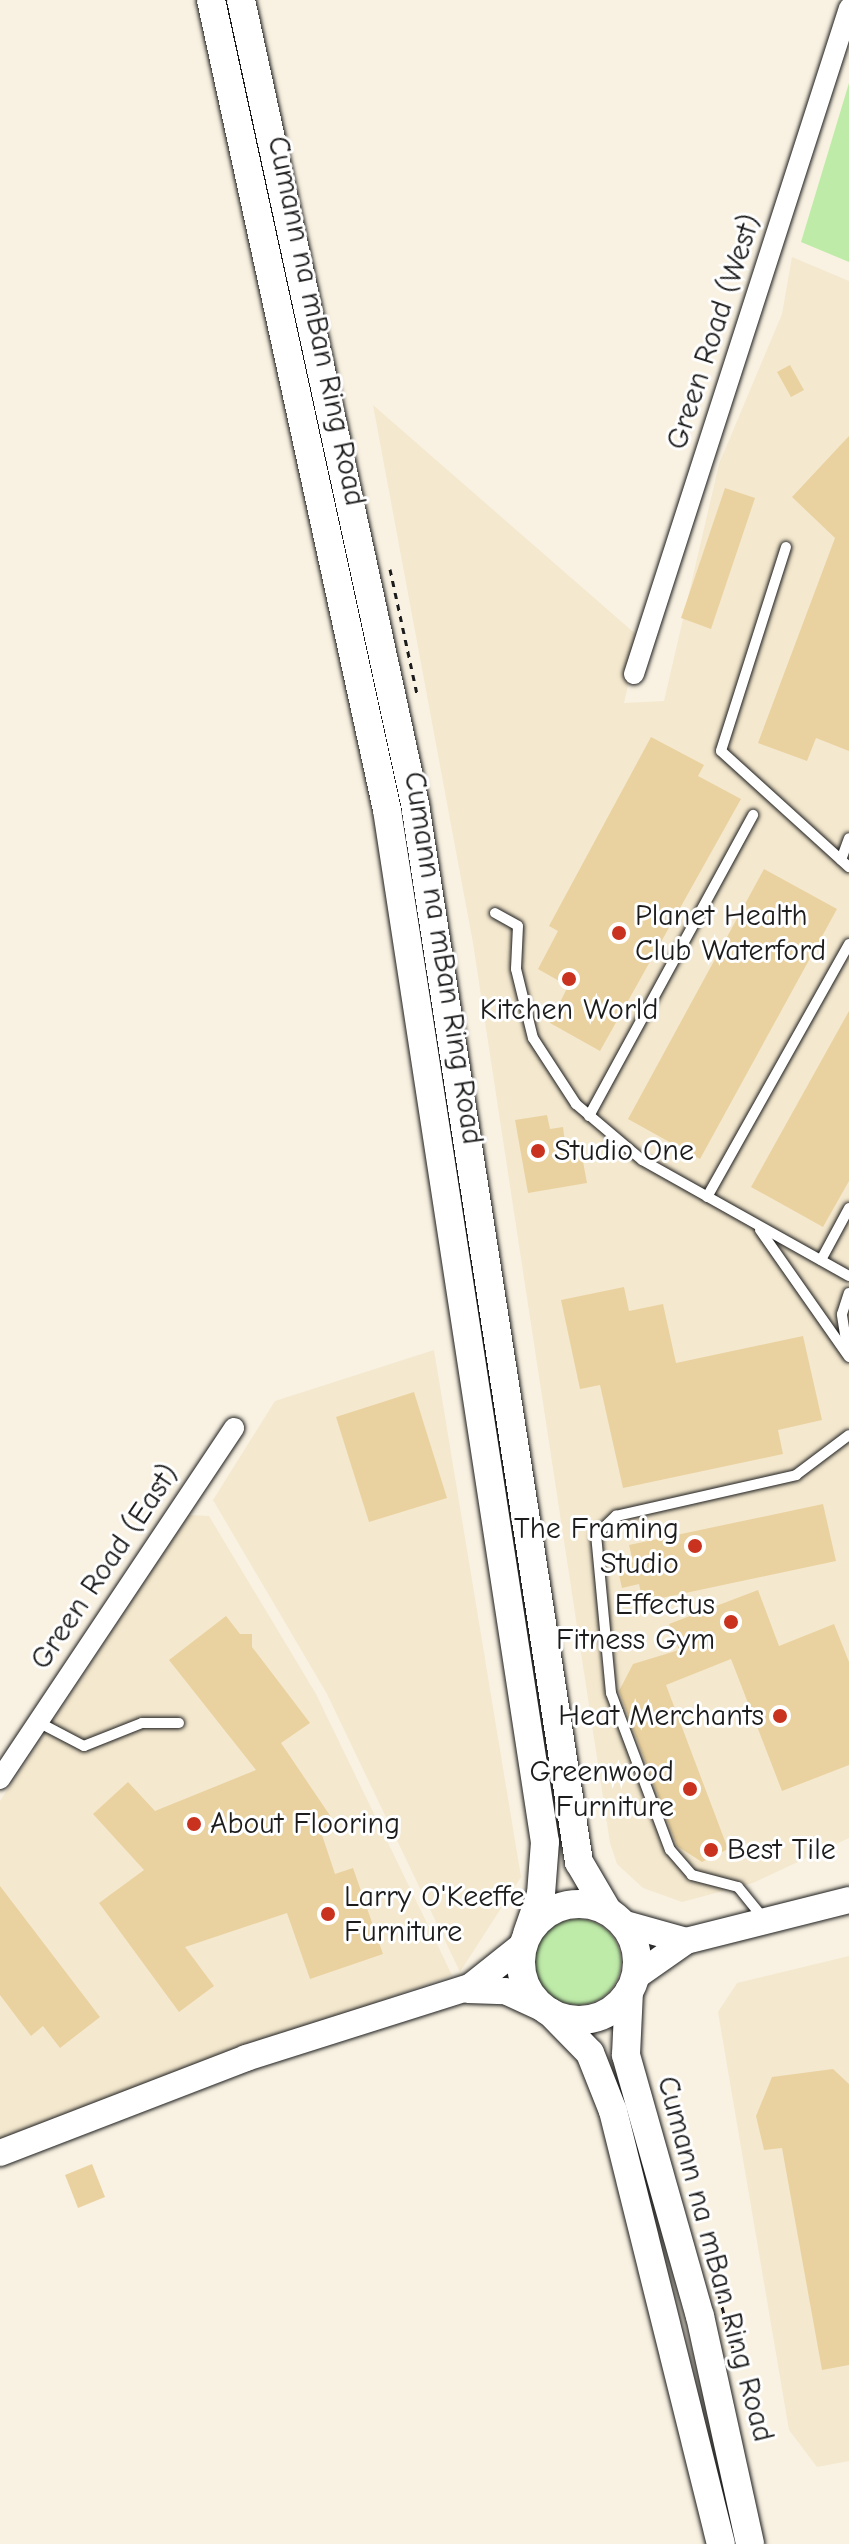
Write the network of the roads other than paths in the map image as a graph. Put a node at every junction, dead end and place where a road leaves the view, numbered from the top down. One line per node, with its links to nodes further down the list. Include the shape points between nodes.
1 (211, 0): 27 (main road, Cumann na mBan Ring Road, via 387,810 545,1842 541,1894)
2 (241, 0): 25 (main road, Cumann na mBan Ring Road, via 415,804 579,1862)
3 (849, 8): 5 (street, Green Road (West))
4 (786, 547): 8 (lane, via 721,751)
5 (634, 674)
6 (753, 815): 11 (lane)
7 (849, 838): 8 (lane)
8 (845, 863)
9 (495, 913): 11 (lane, via 518,926 514,961 533,1038 550,1073)
10 (849, 944): 12 (lane)
11 (589, 1116): 12 (lane, via 642,1160)
12 (707, 1197): 14 (lane)
13 (849, 1208): 15 (lane)
14 (746, 1219): 15 (lane); 18 (lane, via 779,1253)
15 (821, 1260): 16 (lane)
16 (849, 1276)
17 (849, 1293): 18 (lane, via 842,1319)
18 (849, 1354)
19 (234, 1428): 21 (street, Green Road (East))
20 (849, 1435): 26 (lane, via 789,1477 622,1514 596,1535 611,1693 670,1850 692,1875 738,1887)
21 (38, 1722): 22 (lane, via 84,1746 142,1723); 23 (street, Green Road (East))
22 (179, 1723)
23 (0, 1779)
24 (849, 1900): 26 (street)
25 (615, 1917): 27 (main road, via 557,1907); 28 (street); 29 (main road, via 636,1948)
26 (765, 1921): 28 (street)
27 (526, 1939): 30 (street, via 494,1973); 31 (main road, via 522,1974)
28 (686, 1941): 29 (street)
29 (632, 1984): 31 (main road, via 596,2017); 34 (main road, Cumann na mBan Ring Road, via 626,2055 700,2316)
30 (458, 1991): 31 (street, via 505,1991); 32 (street, via 246,2058)
31 (547, 2010): 33 (main road, Cumann na mBan Ring Road, via 590,2053 613,2111)
32 (0, 2153)
33 (721, 2544)
34 (750, 2544)

